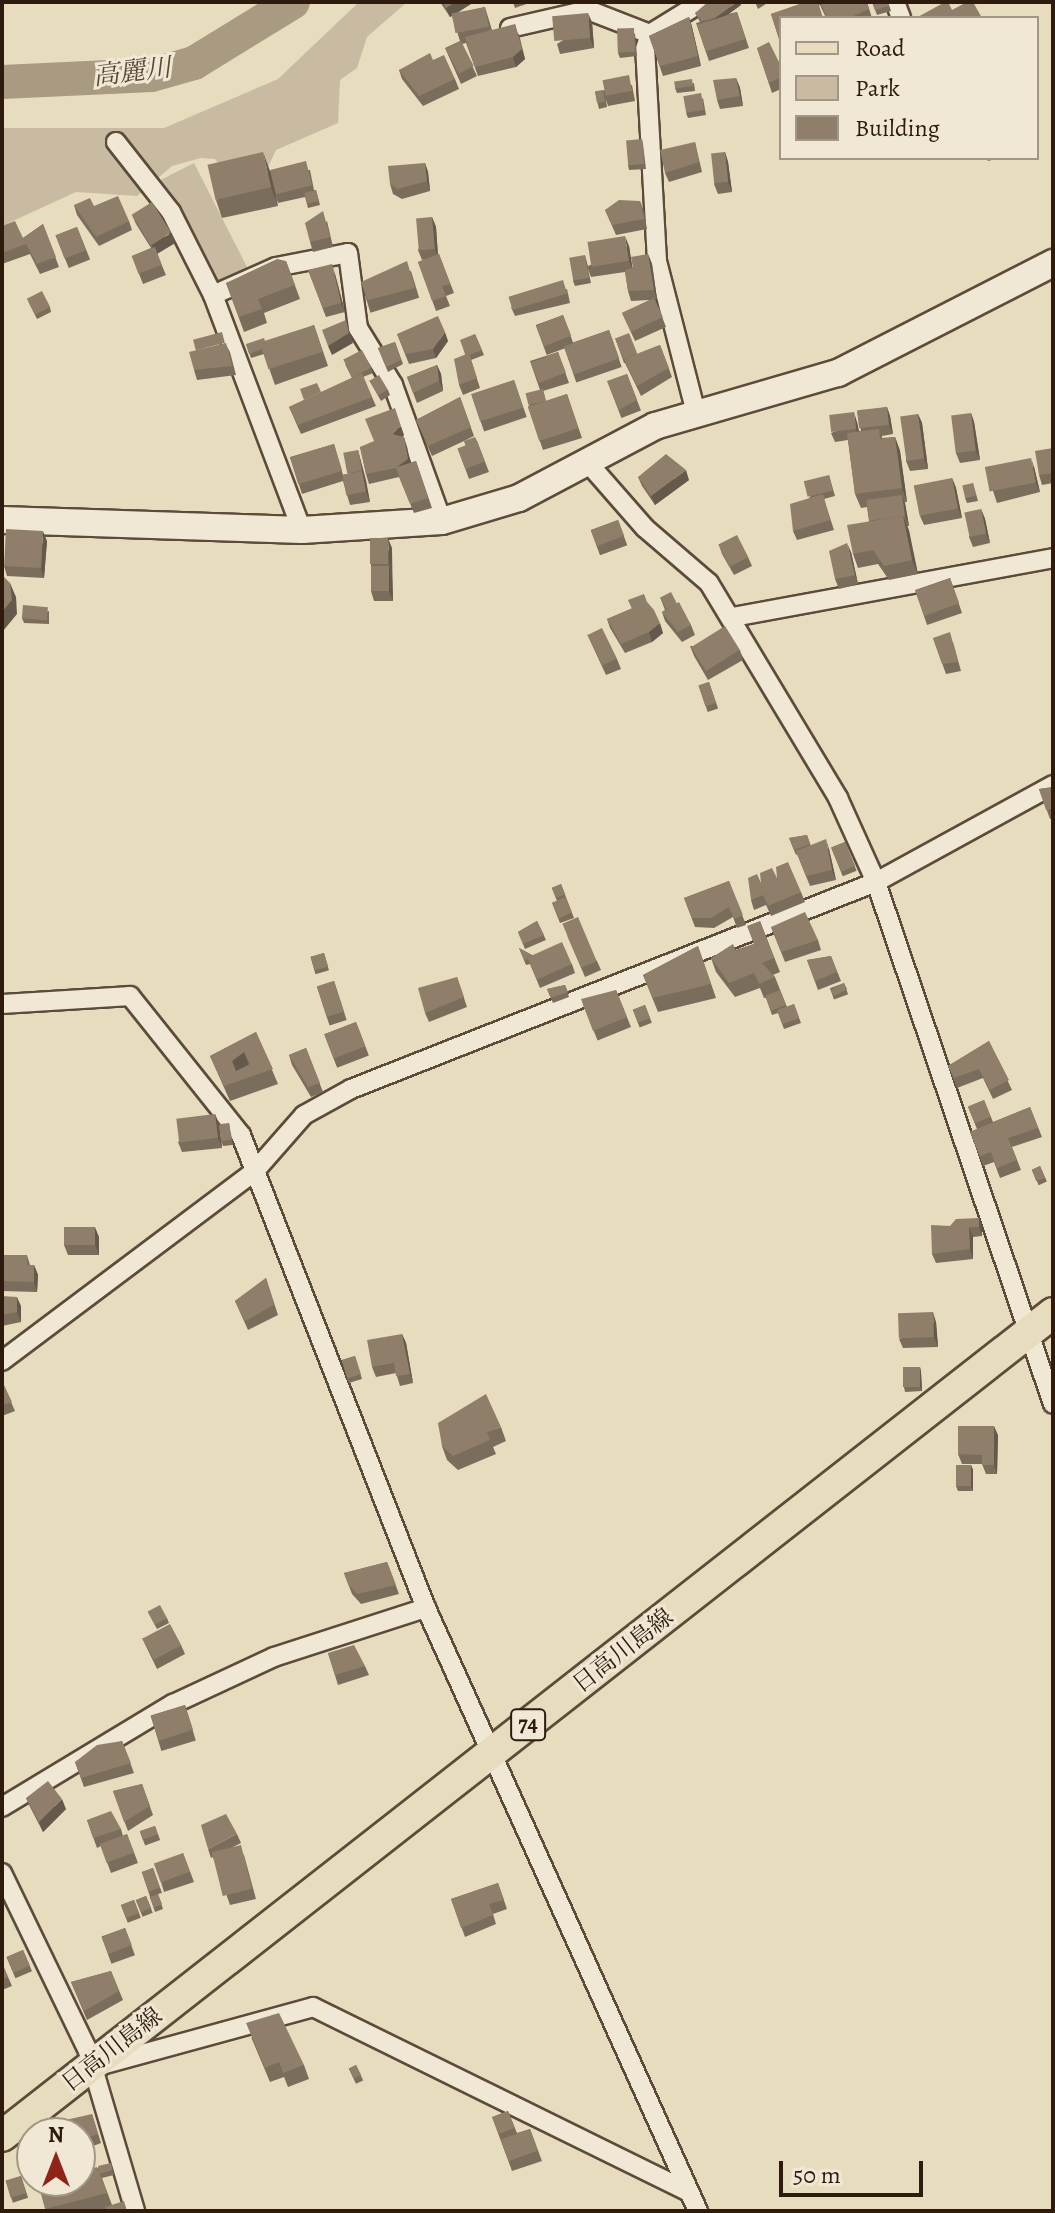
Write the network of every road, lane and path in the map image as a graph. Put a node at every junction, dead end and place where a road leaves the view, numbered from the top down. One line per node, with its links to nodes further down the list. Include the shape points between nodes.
1 (702, 2): 3 (street)
2 (510, 28): 3 (street, via 588,10)
3 (650, 34): 7 (street, via 651,210)
4 (116, 142): 6 (street, via 171,212)
5 (1053, 263): 7 (street, via 838,373)
6 (213, 295): 10 (street, via 276,267 348,253 358,328 393,385); 11 (street)
7 (696, 413): 8 (street)
8 (589, 464): 10 (street, via 519,498); 13 (street, via 645,528 709,583)
9 (2, 520): 11 (street)
10 (442, 521): 11 (street)
11 (302, 530)
12 (1053, 558): 13 (street)
13 (733, 617): 15 (street, via 838,798)
14 (1053, 785): 15 (street)
15 (876, 882): 17 (street, via 351,1089 304,1115); 19 (street)
16 (2, 1004): 17 (street, via 130,996 241,1135)
17 (254, 1172): 20 (street); 22 (street)
18 (1053, 1313): 19 (main road, 日高川島線 / 74)
19 (1028, 1332): 21 (street); 23 (main road, 日高川島線 / 74)
20 (2, 1361)
21 (1053, 1404)
22 (426, 1608): 23 (street); 24 (street, via 274,1657 187,1698)
23 (491, 1755): 26 (main road, 日高川島線 / 74); 28 (street)
24 (2, 1807)
25 (2, 1873): 26 (street)
26 (91, 2067): 27 (main road, 日高川島線 / 74); 28 (street, via 313,2007); 29 (street)
27 (2, 2136)
28 (689, 2192): 30 (street)
29 (135, 2211)
30 (698, 2211)

